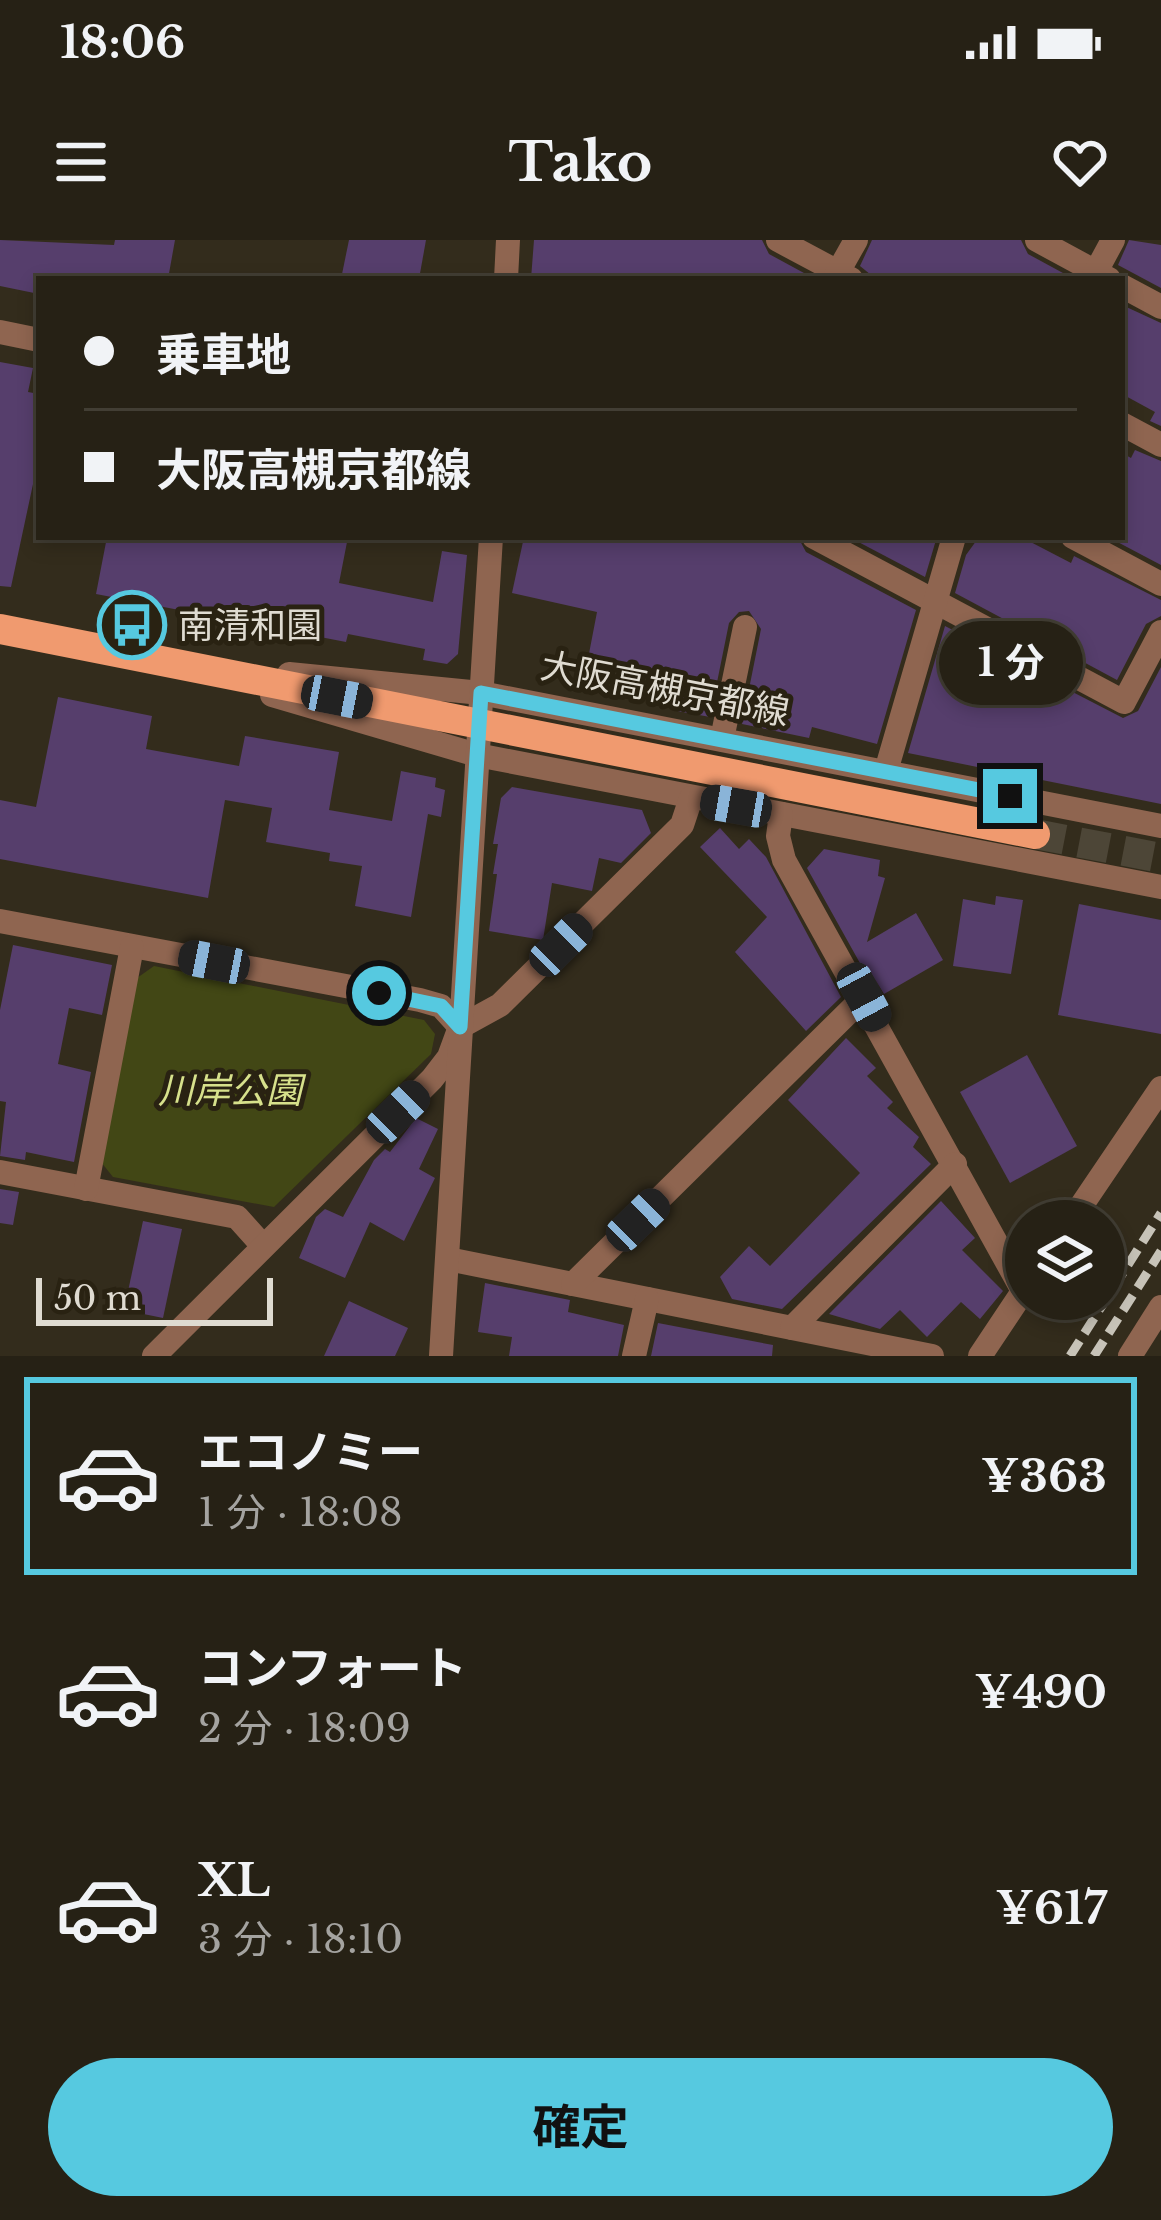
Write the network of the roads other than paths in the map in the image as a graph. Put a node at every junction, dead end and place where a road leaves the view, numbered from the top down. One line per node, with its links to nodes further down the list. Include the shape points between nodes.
1 (508, 240): 6 (street)
2 (778, 240): 7 (street)
3 (856, 240): 8 (street)
4 (1037, 240): 9 (street)
5 (1113, 240): 9 (street)
6 (506, 276)
7 (839, 276)
8 (841, 276)
9 (1099, 276)
10 (1125, 288): 11 (street)
11 (1161, 307)
12 (0, 332): 13 (street)
13 (36, 339)
14 (1125, 426): 15 (street)
15 (1161, 446)
16 (491, 540): 25 (street)
17 (819, 540): 21 (street)
18 (953, 540): 21 (street)
19 (1079, 540): 20 (street)
20 (1161, 584)
21 (933, 603): 24 (street, via 1124,702); 27 (street)
22 (745, 627): 26 (street)
23 (0, 629): 25 (main road, 大阪高槻京都線)
24 (1161, 632)
25 (479, 724): 26 (street, 大阪高槻京都線); 28 (street, 大阪高槻京都線); 31 (main road, 大阪高槻京都線); 36 (street)
26 (722, 739): 27 (street, 大阪高槻京都線)
27 (886, 771): 30 (street, 大阪高槻京都線)
28 (691, 798): 29 (street, 大阪高槻京都線); 36 (street, via 682,825 500,1005)
29 (781, 814): 32 (street, 大阪高槻京都線); 35 (street, via 784,860)
30 (1161, 826)
31 (1035, 834)
32 (1161, 887)
33 (0, 921): 34 (street)
34 (132, 947): 36 (street, via 420,1000 441,1006); 40 (street)
35 (864, 997): 38 (street); 45 (street)
36 (460, 1027): 42 (street, via 432,1079); 44 (street)
37 (1161, 1088): 41 (street)
38 (955, 1164): 43 (street); 49 (street)
39 (0, 1172): 40 (street)
40 (86, 1189): 42 (street, via 237,1217)
41 (1085, 1200)
42 (263, 1246): 50 (street)
43 (1005, 1253)
44 (448, 1259): 45 (street); 51 (street)
45 (573, 1284): 46 (street)
46 (646, 1299): 49 (street); 52 (street)
47 (1161, 1307): 55 (street)
48 (1005, 1319): 54 (street)
49 (792, 1328): 53 (street)
50 (154, 1356)
51 (441, 1356)
52 (634, 1356)
53 (932, 1356)
54 (980, 1356)
55 (1130, 1356)

